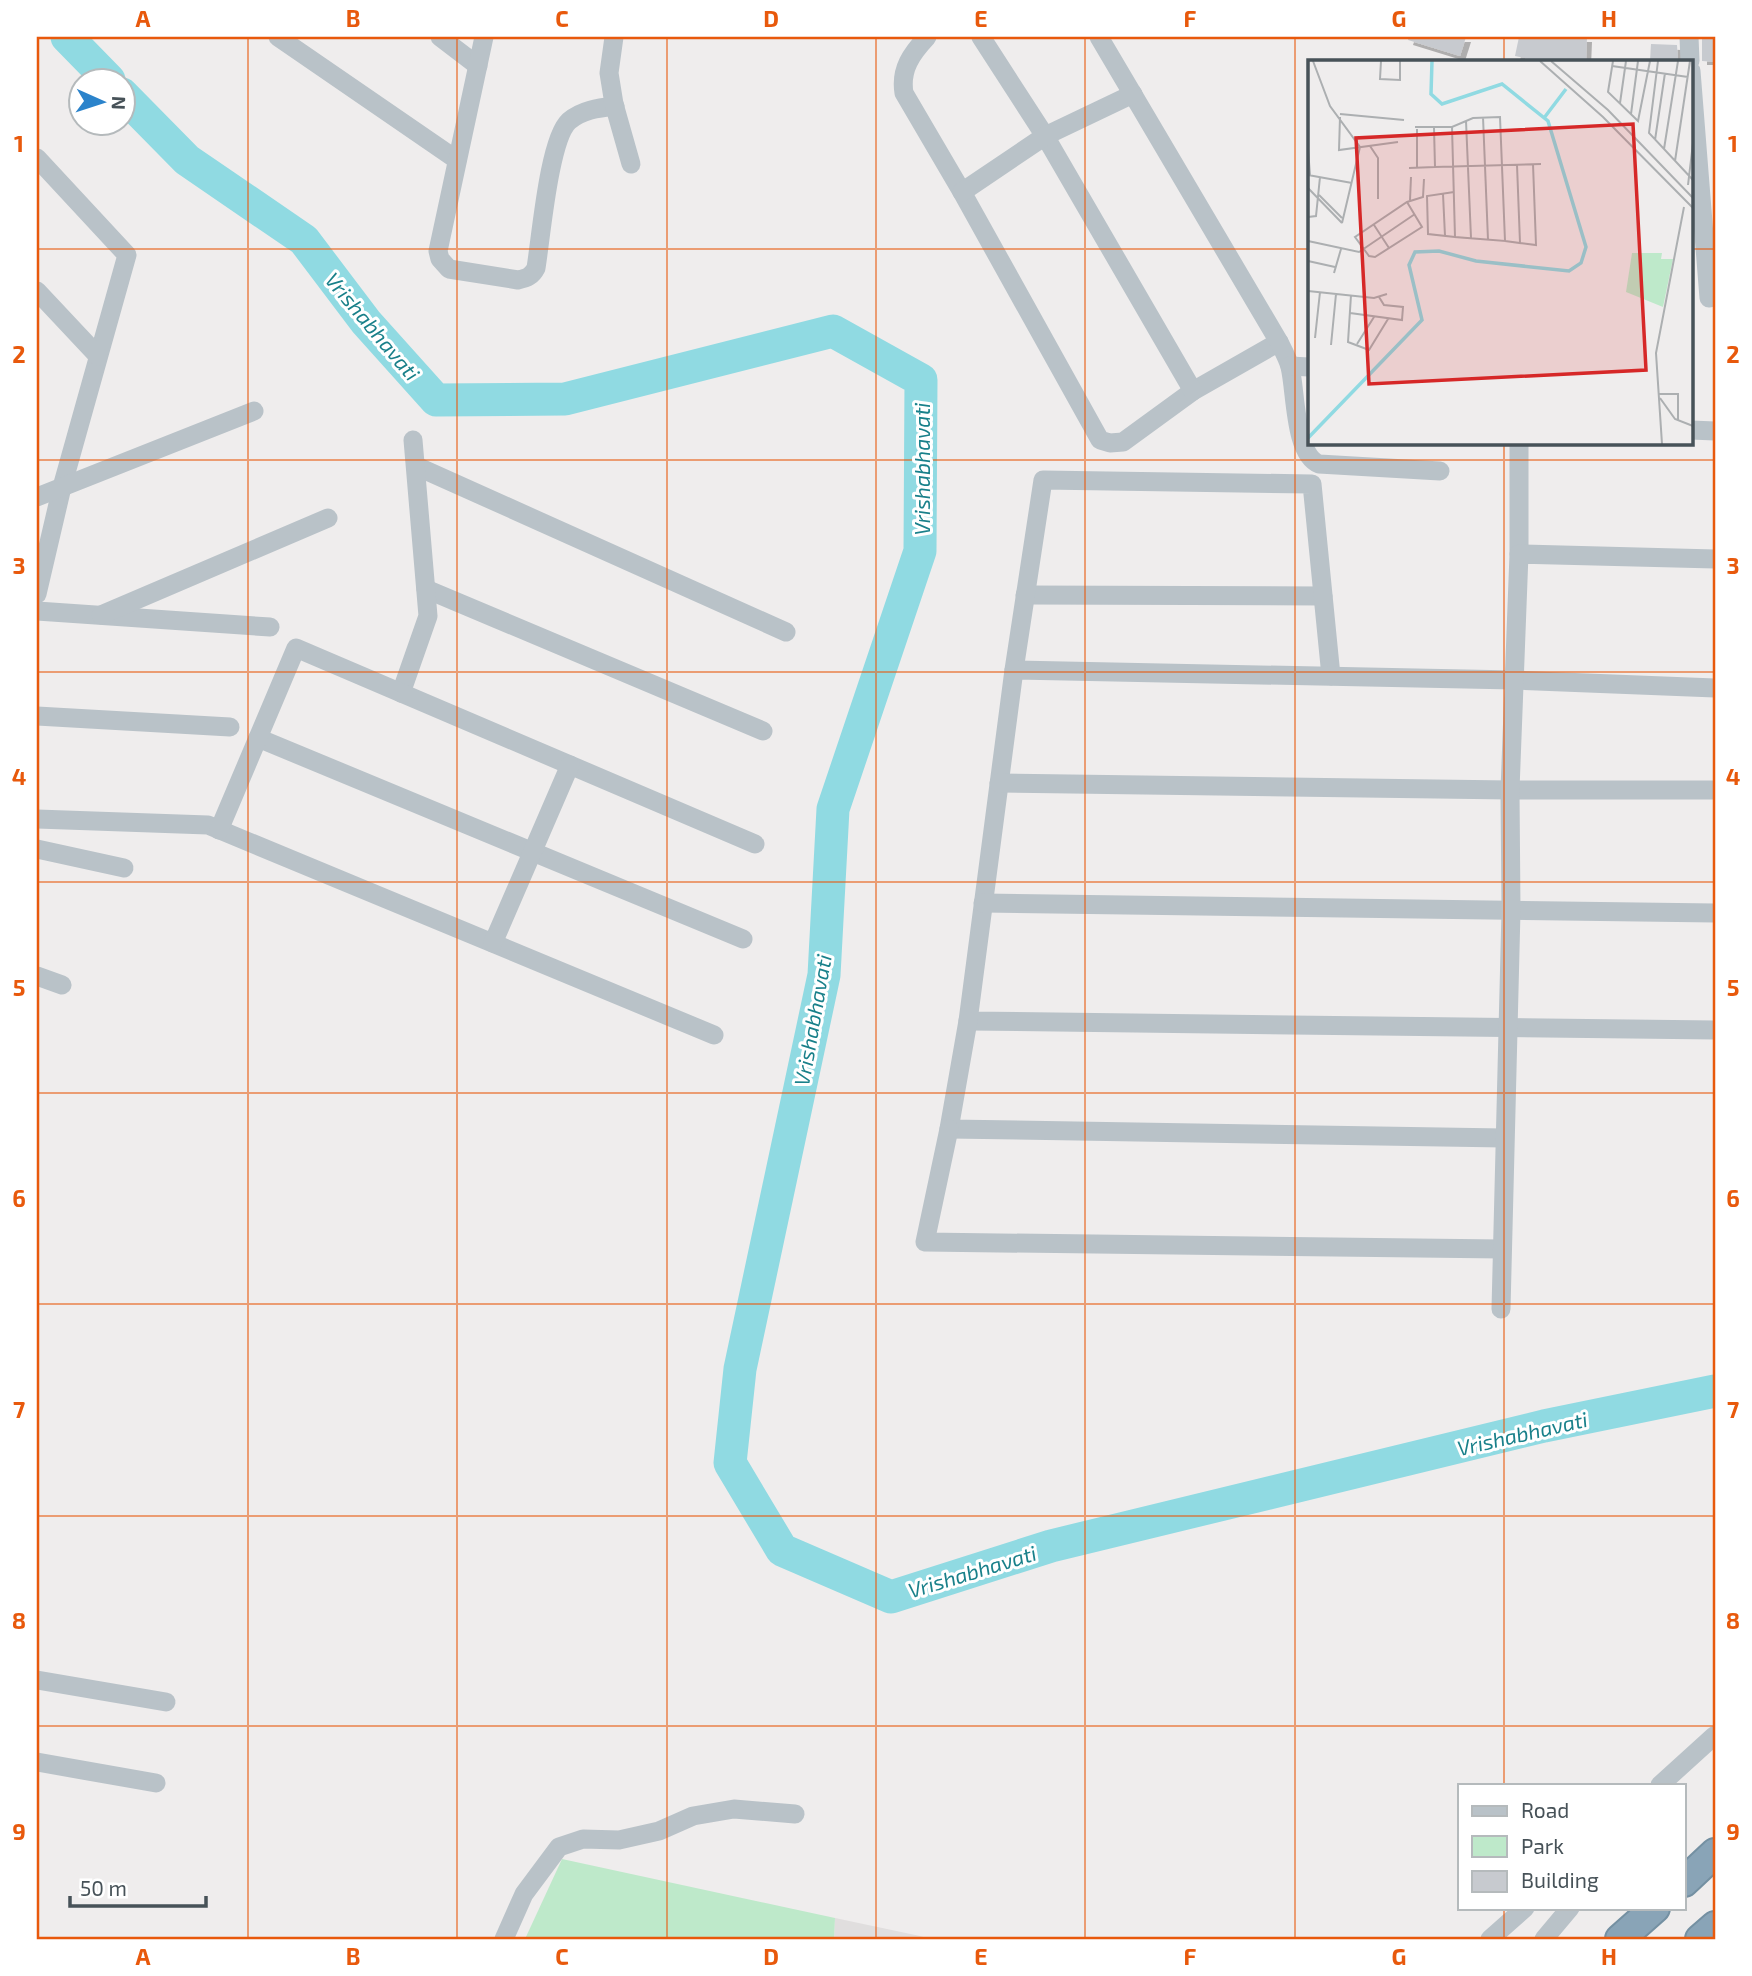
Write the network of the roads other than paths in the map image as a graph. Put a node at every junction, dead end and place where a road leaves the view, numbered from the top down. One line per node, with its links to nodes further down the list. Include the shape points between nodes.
1 (278, 37): 16 (street)
2 (440, 37): 10 (street)
3 (484, 37): 10 (street)
4 (614, 37): 12 (street, via 609,73)
5 (927, 37): 18 (street, via 906,65 904,93)
6 (981, 37): 14 (street)
7 (1099, 37): 11 (street)
8 (1689, 37): 9 (street)
9 (1690, 60)
10 (478, 66): 16 (street)
11 (1133, 94): 14 (street); 21 (street)
12 (615, 106): 16 (street, via 587,110 568,122 556,142 536,268 526,278 449,269 440,259); 17 (street)
13 (1692, 107): 20 (street)
14 (1045, 136): 18 (street); 24 (street)
15 (37, 158): 22 (street, via 127,255)
16 (457, 160)
17 (631, 164)
18 (962, 192): 24 (street, via 1100,440 1123,442)
19 (37, 291): 22 (street)
20 (1709, 298)
21 (1279, 342): 23 (street); 24 (street)
22 (98, 356): 32 (street)
23 (1300, 366): 31 (street, via 1302,442 1313,461)
24 (1193, 391)
25 (254, 411): 32 (street)
26 (1692, 430): 27 (street)
27 (1715, 431)
28 (414, 440): 30 (street)
29 (1519, 444): 35 (street)
30 (416, 467): 37 (street); 44 (street)
31 (1440, 471)
32 (62, 487): 33 (street); 38 (street)
33 (37, 497)
34 (328, 518): 42 (street)
35 (1518, 554): 36 (street); 47 (street)
36 (1715, 559)
37 (426, 589): 49 (street, via 428,616); 52 (street)
38 (37, 594)
39 (1025, 596): 40 (street); 40 (street, via 1043,480 1312,484); 45 (street)
40 (1323, 596): 46 (street)
41 (37, 611): 42 (street)
42 (101, 615): 43 (street)
43 (271, 627)
44 (786, 632)
45 (1014, 670): 46 (street); 55 (street)
46 (1331, 676): 47 (street)
47 (1514, 680): 48 (street); 56 (street)
48 (1715, 688)
49 (401, 693): 53 (street, via 296,648); 54 (street)
50 (37, 716): 51 (street)
51 (230, 727)
52 (763, 731)
53 (258, 738): 59 (street); 62 (street)
54 (570, 765): 60 (street); 62 (street)
55 (999, 783): 56 (street); 64 (street)
56 (1510, 790): 57 (street); 65 (street)
57 (1715, 790)
58 (37, 819): 59 (street, via 208,825)
59 (219, 830): 68 (street)
60 (755, 844)
61 (37, 849): 63 (street)
62 (533, 852): 67 (street); 68 (street)
63 (124, 868)
64 (983, 903): 65 (street); 71 (street)
65 (1511, 911): 66 (street); 72 (street)
66 (1715, 913)
67 (743, 939)
68 (493, 943): 74 (street)
69 (37, 976): 70 (street)
70 (61, 985)
71 (968, 1021): 72 (street); 75 (street)
72 (1506, 1027): 73 (street); 76 (street)
73 (1715, 1030)
74 (714, 1035)
75 (949, 1129): 76 (street); 77 (street, via 925,1242)
76 (1504, 1138): 77 (street)
77 (1502, 1249): 78 (street)
78 (1500, 1309)
79 (37, 1680): 80 (street)
80 (166, 1702)
81 (1714, 1736): 84 (street)
82 (37, 1762): 83 (street)
83 (156, 1783)
84 (1662, 1784)
85 (795, 1814): 92 (street, via 734,1809 693,1816 659,1831 619,1840 583,1839 559,1847 524,1894)
86 (1715, 1853): 87 (highway)
87 (1686, 1880)
88 (1523, 1910): 93 (street)
89 (1568, 1910): 94 (street)
90 (1653, 1910): 95 (highway)
91 (1715, 1926): 96 (highway)
92 (504, 1939)
93 (1490, 1939)
94 (1544, 1939)
95 (1620, 1939)
96 (1700, 1939)

